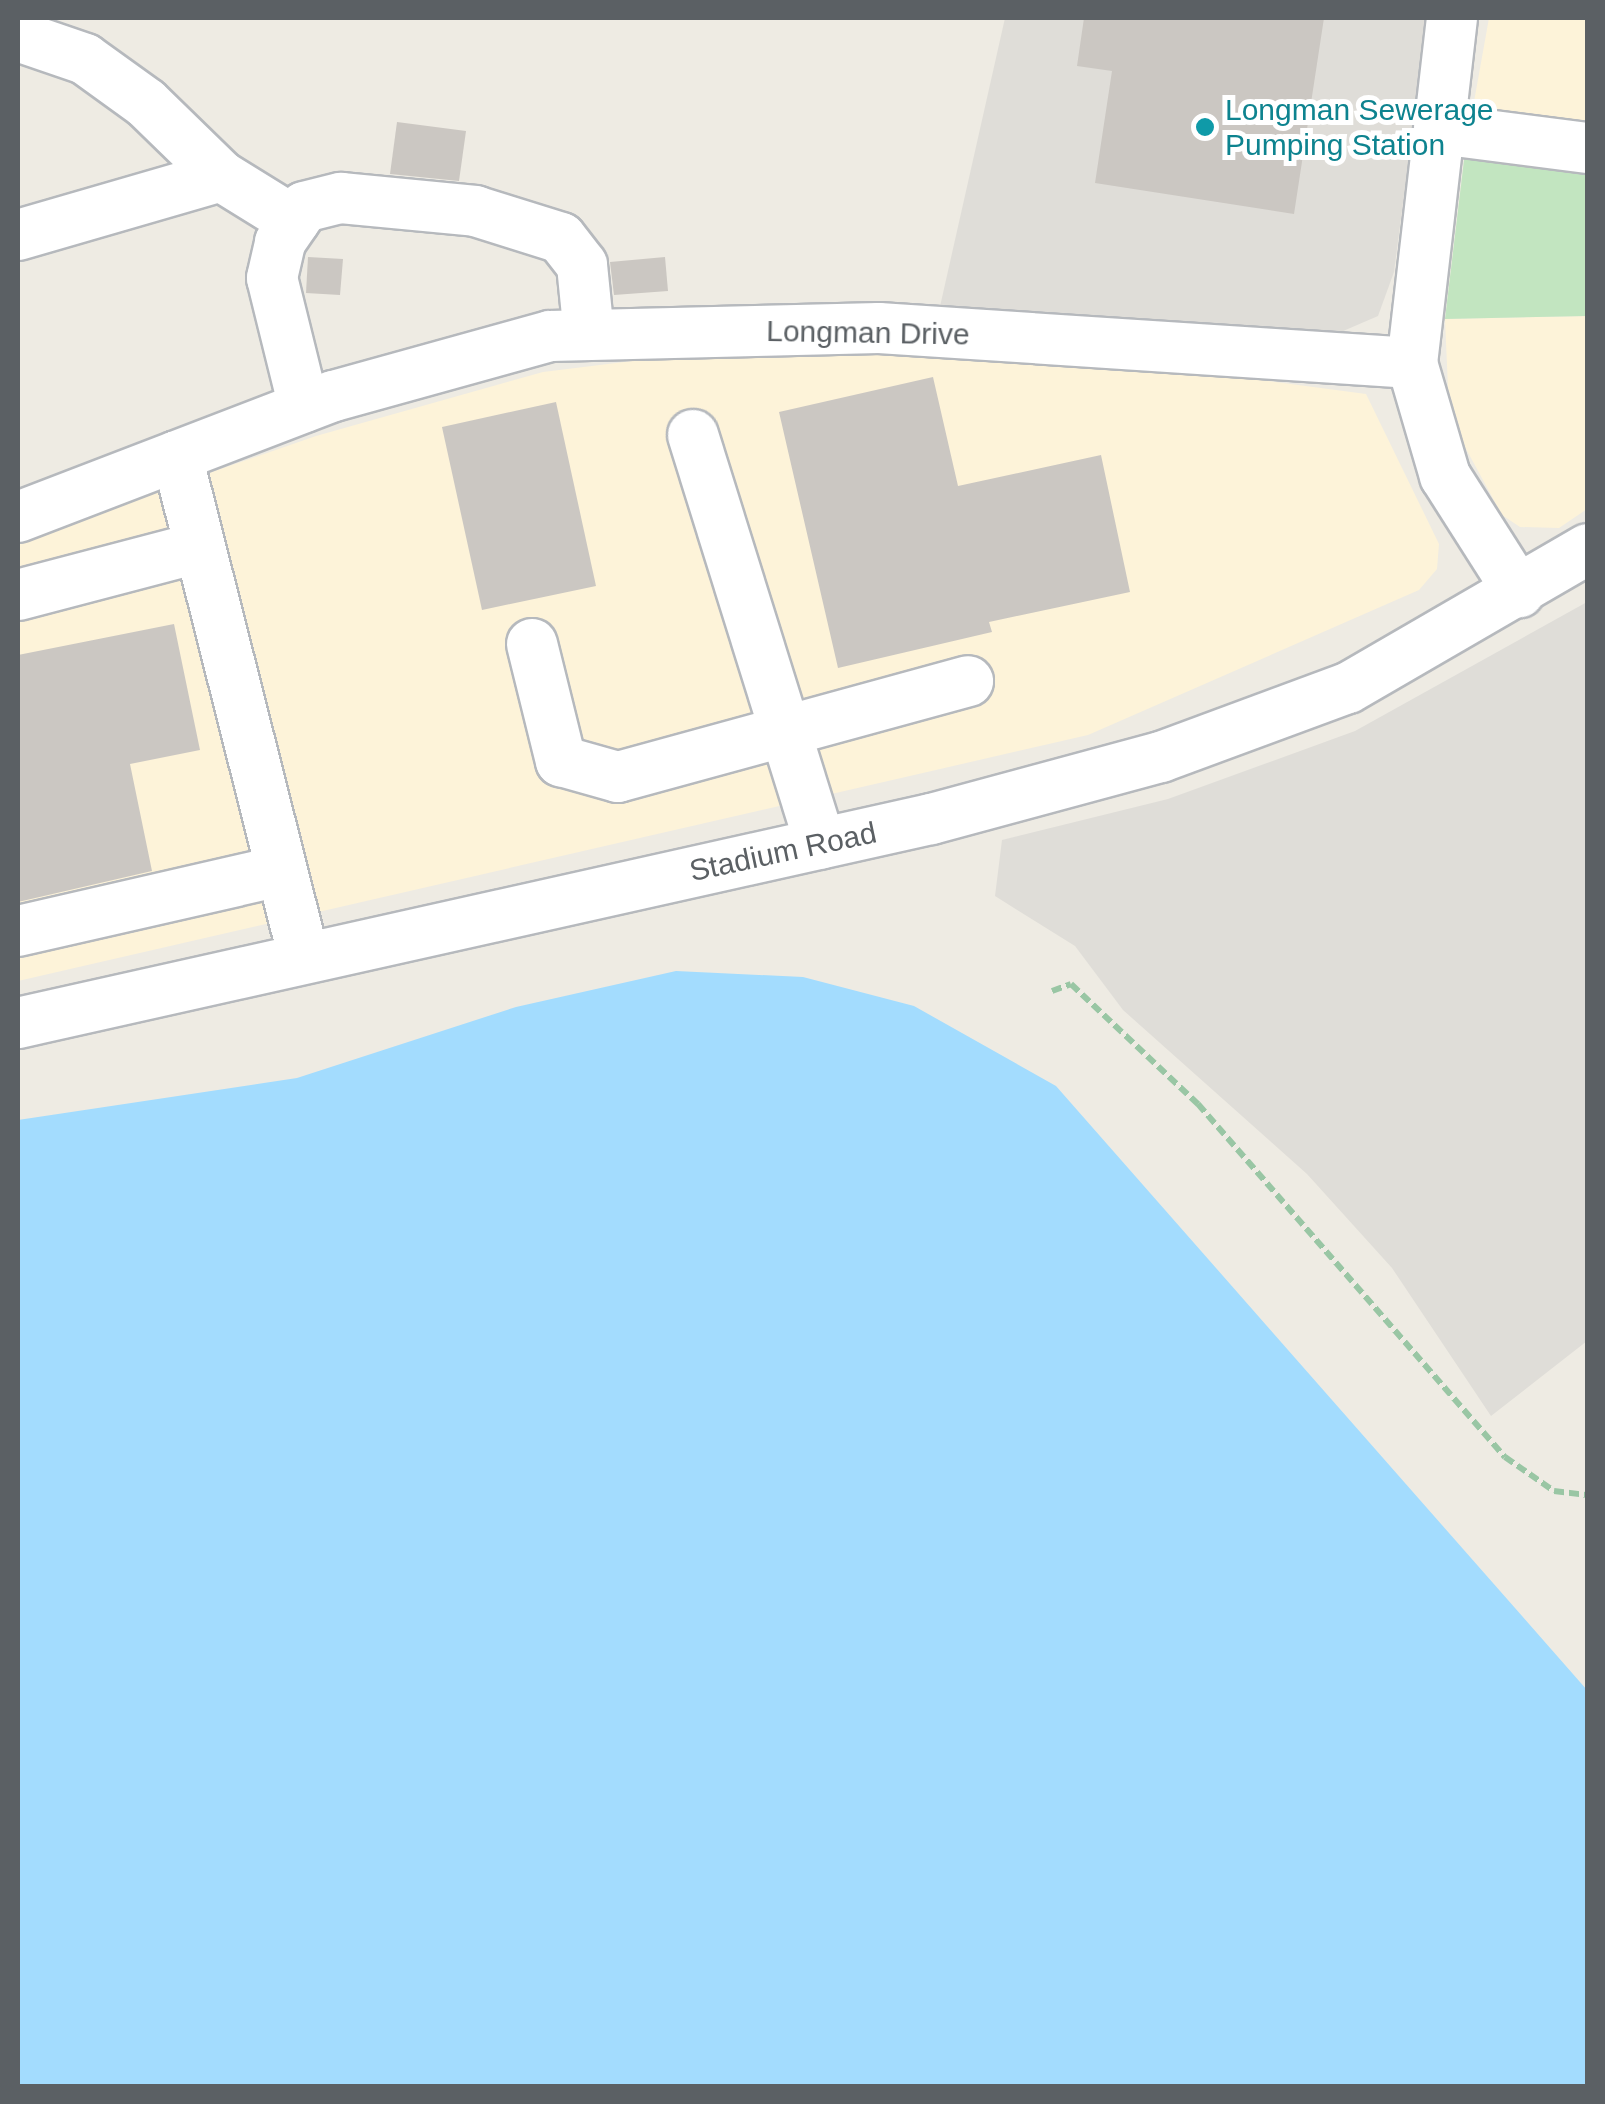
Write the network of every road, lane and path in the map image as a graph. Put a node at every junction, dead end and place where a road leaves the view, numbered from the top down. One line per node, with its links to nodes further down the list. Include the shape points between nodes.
1 (1452, 18): 3 (street)
2 (18, 36): 5 (street, via 85,59 146,103)
3 (1439, 129): 4 (street); 9 (street)
4 (1588, 148)
5 (221, 176): 6 (street); 7 (street)
6 (294, 220): 8 (street, via 304,207 340,198 526,224 561,238 582,265); 10 (street, via 272,278)
7 (18, 236)
8 (589, 334): 9 (street, Longman Drive, via 880,328); 10 (street, Longman Drive, via 550,336)
9 (1412, 364): 16 (street, via 1445,476)
10 (304, 407): 12 (street, Longman Drive)
11 (692, 435): 20 (street)
12 (177, 456): 13 (street, Longman Drive); 14 (street)
13 (18, 516)
14 (196, 548): 17 (street); 22 (street)
15 (1588, 549): 16 (street)
16 (1519, 592): 21 (street, Stadium Road, via 1348,688 1161,758)
17 (18, 595)
18 (532, 644): 20 (street, via 561,762 618,777)
19 (968, 681): 20 (street)
20 (782, 730): 21 (street)
21 (820, 844): 24 (street, Stadium Road)
22 (280, 871): 23 (street); 24 (street)
23 (18, 931)
24 (304, 958): 26 (street, Stadium Road)
25 (1052, 991): 27 (path, via 1070,984 1198,1104 1504,1457 1554,1491)
26 (18, 1022)
27 (1588, 1496)

